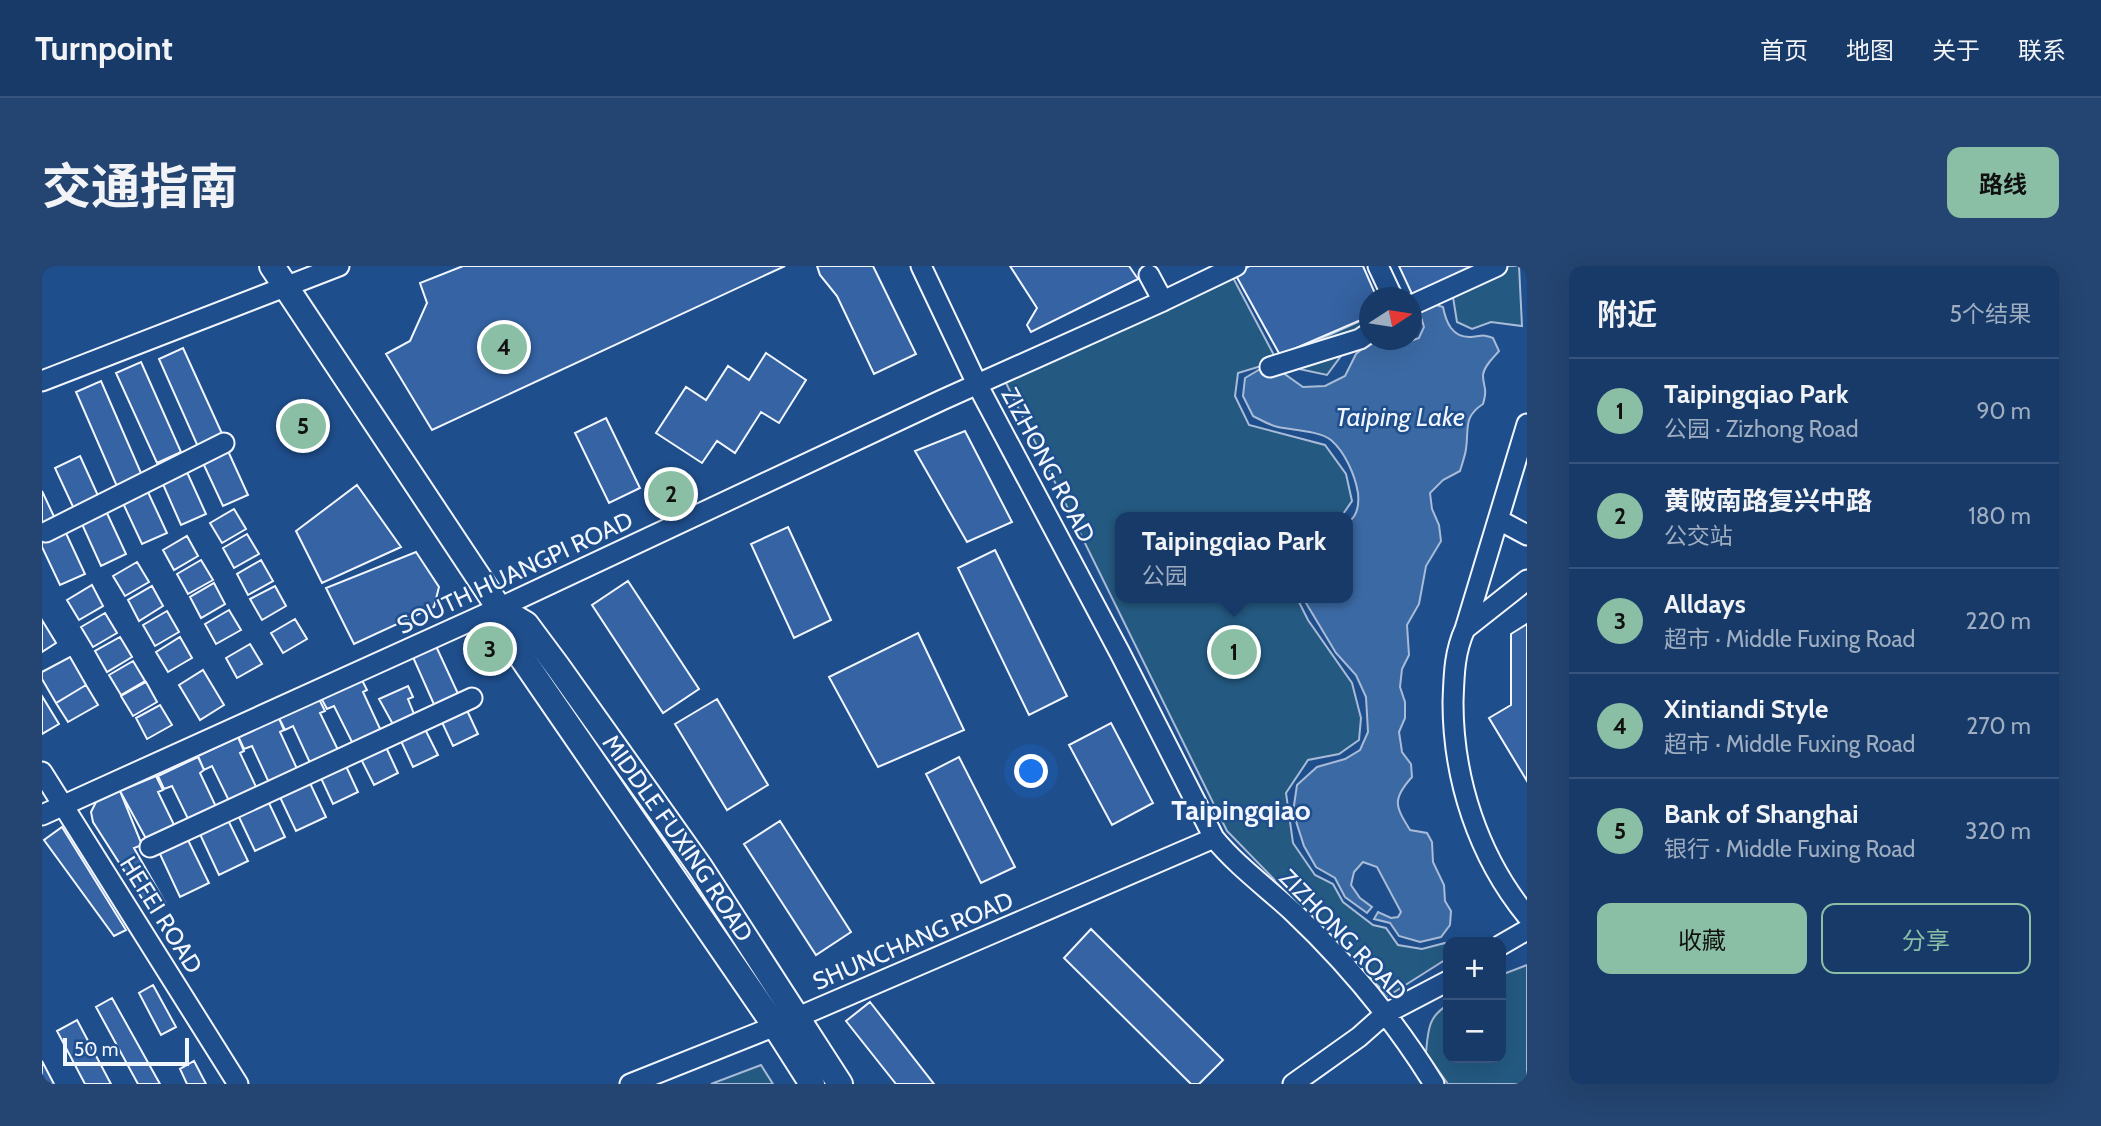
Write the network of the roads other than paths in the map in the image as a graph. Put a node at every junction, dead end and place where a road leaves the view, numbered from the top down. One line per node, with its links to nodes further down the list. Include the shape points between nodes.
1 (272, 266): 8 (main road, MIDDLE FUXING ROAD)
2 (339, 266): 8 (street)
3 (921, 266): 15 (street, ZIZHONG ROAD)
4 (1236, 266): 11 (street, SOUTH HUANGPI ROAD)
5 (1378, 266): 9 (street)
6 (1497, 266): 10 (street)
7 (1149, 275): 11 (street)
8 (286, 287): 14 (street); 22 (main road, MIDDLE FUXING ROAD)
9 (1388, 287)
10 (1422, 300)
11 (1163, 301): 15 (street, SOUTH HUANGPI ROAD)
12 (1359, 339): 13 (street)
13 (1270, 367)
14 (42, 381)
15 (977, 384): 22 (street, SOUTH HUANGPI ROAD); 28 (street, ZIZHONG ROAD)
16 (1527, 424): 18 (street)
17 (224, 443): 19 (street)
18 (1499, 520): 20 (street); 23 (street)
19 (46, 532)
20 (1527, 534)
21 (1527, 580): 23 (street)
22 (499, 608): 26 (street, SOUTH HUANGPI ROAD); 35 (main road, MIDDLE FUXING ROAD, via 526,624 700,867)
23 (1465, 629): 30 (street, via 1454,672 1453,732 1462,787 1476,831)
24 (472, 698): 29 (street)
25 (42, 772): 26 (street, HEFEI ROAD)
26 (63, 806): 27 (street, SOUTH HUANGPI ROAD); 36 (street, HEFEI ROAD)
27 (42, 815)
28 (1214, 838): 34 (street, ZIZHONG ROAD, via 1293,912); 35 (street, SHUNCHANG ROAD)
29 (150, 847)
30 (1527, 916)
31 (1527, 930): 32 (street)
32 (1506, 942)
33 (1443, 984): 34 (street)
34 (1385, 1014): 40 (street); 41 (street, ZIZHONG ROAD)
35 (786, 1021): 37 (street, SHUNCHANG ROAD); 38 (main road, MIDDLE FUXING ROAD); 39 (main road, MIDDLE FUXING ROAD)
36 (237, 1084)
37 (630, 1084)
38 (812, 1084)
39 (840, 1084)
40 (1293, 1084)
41 (1434, 1084)

